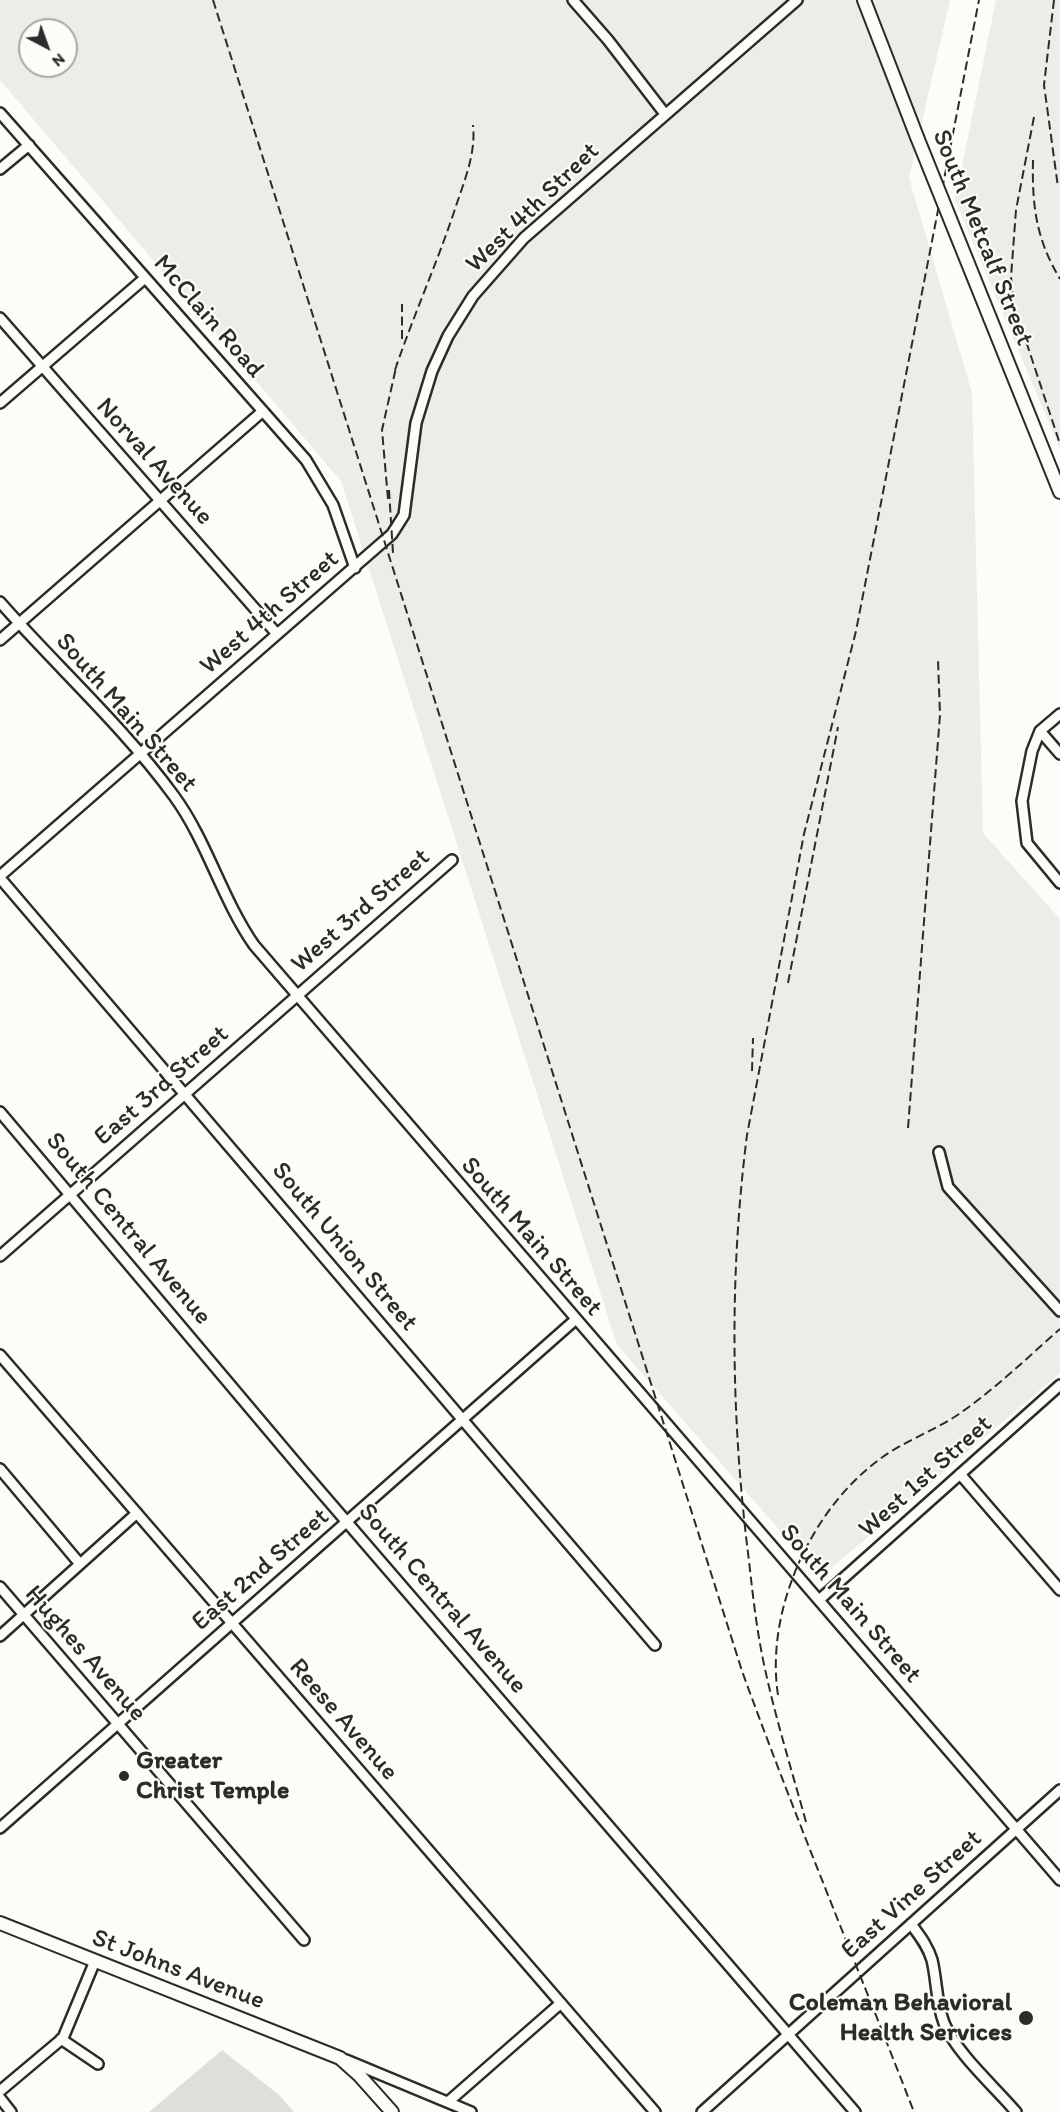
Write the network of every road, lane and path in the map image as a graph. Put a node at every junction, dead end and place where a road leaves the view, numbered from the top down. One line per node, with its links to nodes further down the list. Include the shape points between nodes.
1 (573, 0): 5 (street)
2 (797, 0): 5 (street, West 4th Street)
3 (864, 0): 13 (main road, South Metcalf Street, bridge)
4 (0, 113): 6 (street, McClain Road)
5 (664, 114): 15 (street, West 4th Street, via 524,238 473,296 448,336 426,391 416,423 400,524)
6 (29, 145): 7 (street); 8 (street, McClain Road)
7 (0, 169)
8 (145, 278): 10 (street); 12 (street, McClain Road)
9 (0, 318): 10 (street, Norval Avenue)
10 (43, 366): 11 (street); 14 (street, Norval Avenue)
11 (0, 403)
12 (263, 411): 14 (street); 15 (street, McClain Road, via 306,460 326,492)
13 (1060, 492)
14 (160, 499): 17 (street); 18 (street, Norval Avenue)
15 (355, 568): 18 (street, West 4th Street)
16 (0, 602): 17 (street, South Main Street)
17 (19, 623): 19 (street); 22 (street, South Main Street)
18 (277, 634): 22 (street, West 4th Street)
19 (0, 640)
20 (1060, 714): 21 (street)
21 (1040, 731): 23 (street); 26 (street, via 1022,801 1022,818 1027,843)
22 (140, 753): 25 (street, West 4th Street); 27 (street, South Main Street, via 175,797 238,921)
23 (1060, 754)
24 (452, 860): 27 (street, West 3rd Street)
25 (0, 877): 28 (street, South Union Street)
26 (1060, 883)
27 (297, 994): 28 (street, East 3rd Street); 34 (street, South Main Street)
28 (185, 1093): 31 (street, East 3rd Street); 37 (street, South Union Street)
29 (0, 1112): 31 (street, South Central Avenue)
30 (939, 1152): 33 (street, via 948,1187)
31 (71, 1193): 32 (street, East 3rd Street); 41 (street, South Central Avenue)
32 (0, 1256)
33 (1060, 1311)
34 (575, 1320): 37 (street, East 2nd Street); 45 (street, South Main Street)
35 (0, 1355): 40 (street, Reese Avenue)
36 (1060, 1385): 39 (street, West 1st Street)
37 (463, 1420): 41 (street, East 2nd Street); 49 (street, South Union Street)
38 (0, 1469): 42 (street)
39 (960, 1474): 44 (street); 45 (street, West 1st Street)
40 (137, 1513): 42 (street); 47 (street, Reese Avenue)
41 (348, 1522): 47 (street, East 2nd Street); 60 (street, South Central Avenue)
42 (80, 1564): 46 (street)
43 (0, 1587): 46 (street, Hughes Avenue)
44 (1060, 1590)
45 (819, 1600): 53 (street, South Main Street)
46 (24, 1615): 48 (street); 50 (street, Hughes Avenue)
47 (232, 1623): 50 (street, East 2nd Street); 59 (street, Reese Avenue)
48 (0, 1635)
49 (655, 1645)
50 (117, 1724): 52 (street, East 2nd Street); 57 (street, Hughes Avenue)
51 (1060, 1790): 53 (street, East Vine Street)
52 (0, 1828)
53 (1016, 1830): 54 (street, South Main Street); 56 (street, East Vine Street)
54 (1060, 1881)
55 (0, 1923): 58 (main road, St Johns Avenue)
56 (911, 1924): 60 (street, East Vine Street); 73 (street, via 932,1959 938,2006 945,2025)
57 (304, 1940)
58 (95, 1961): 61 (street); 62 (main road, St Johns Avenue)
59 (561, 2003): 66 (street); 70 (street, Reese Avenue)
60 (789, 2033): 71 (street, East Vine Street); 72 (street, South Central Avenue)
61 (61, 2039): 63 (street); 64 (street)
62 (340, 2058): 66 (street); 68 (main road)
63 (98, 2064)
64 (0, 2091)
65 (0, 2098): 67 (street)
66 (448, 2103): 69 (street)
67 (11, 2112)
68 (392, 2112)
69 (471, 2112)
70 (655, 2112)
71 (702, 2112)
72 (855, 2112)
73 (1016, 2112)

